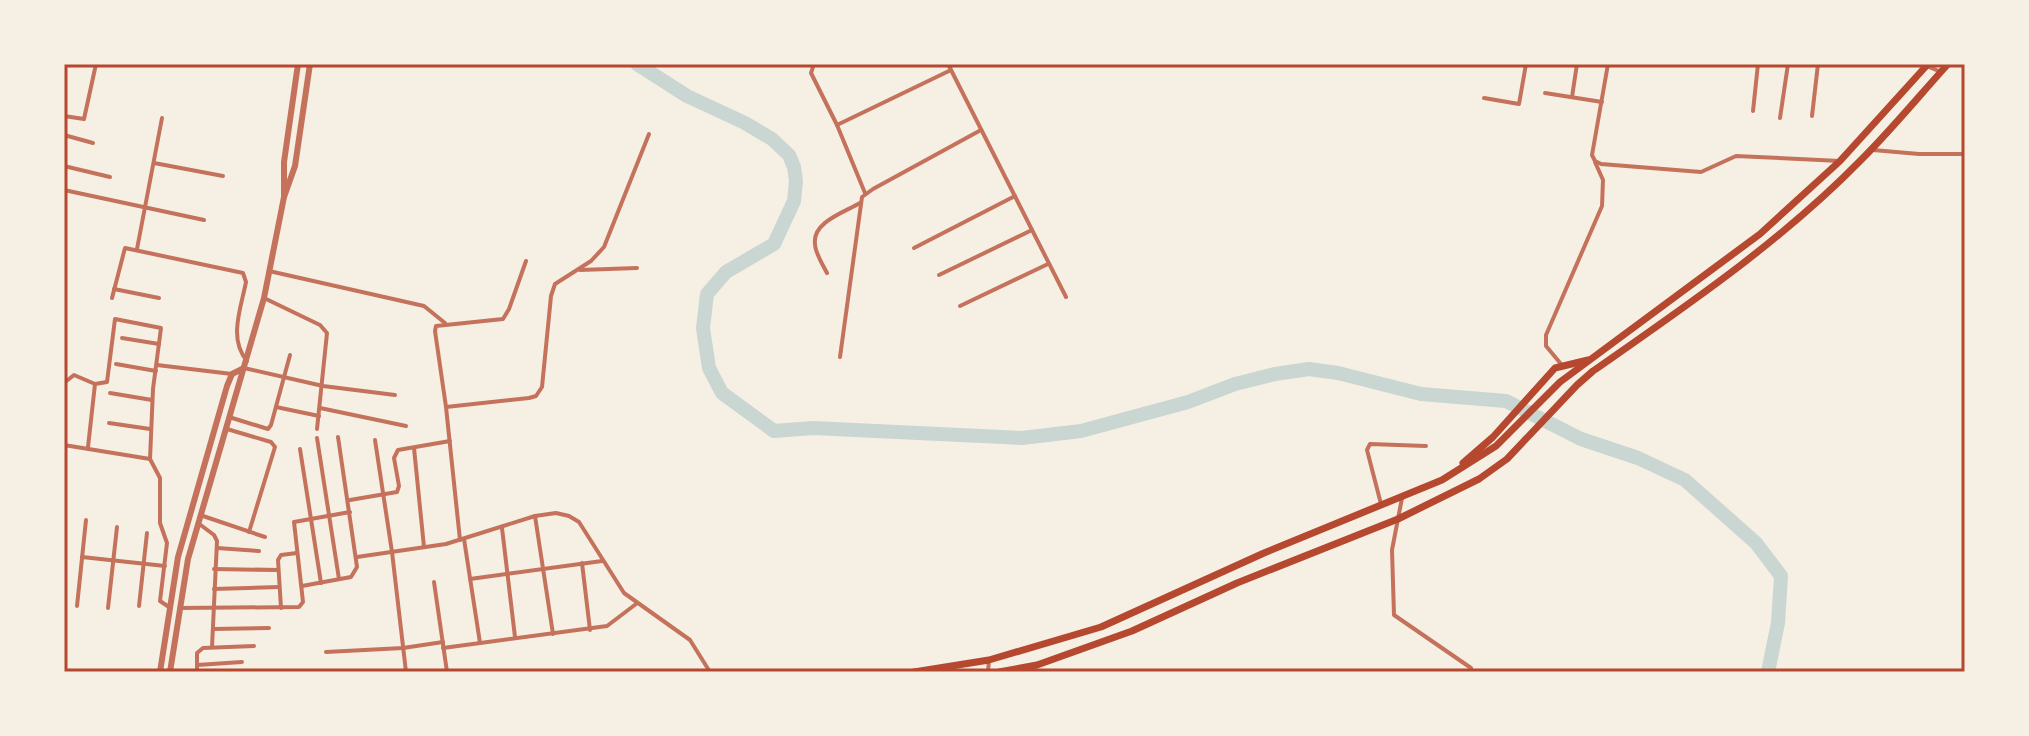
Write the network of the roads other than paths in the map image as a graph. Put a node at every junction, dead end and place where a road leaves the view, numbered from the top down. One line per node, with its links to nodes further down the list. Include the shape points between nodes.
1 (96, 64): 22 (street, via 84,119)
2 (298, 64): 42 (street)
3 (310, 64): 42 (street, via 295,166)
4 (814, 64): 26 (street, via 811,73)
5 (948, 64): 15 (street)
6 (1519, 64): 7 (street)
7 (1526, 64): 19 (street, via 1519,104)
8 (1577, 64): 18 (street)
9 (1608, 64): 20 (street)
10 (1758, 64): 21 (street)
11 (1788, 64): 25 (street)
12 (1818, 64): 23 (street)
13 (1926, 64): 16 (street); 34 (main road)
14 (1948, 64): 16 (main road)
15 (951, 70): 26 (street); 27 (street)
16 (1941, 72): 31 (main road)
17 (1545, 93): 18 (street)
18 (1572, 97): 20 (street)
19 (1484, 98)
20 (1602, 102): 33 (street)
21 (1753, 111)
22 (64, 116)
23 (1812, 116)
24 (162, 118): 35 (street)
25 (1780, 118)
26 (837, 125): 40 (street)
27 (981, 130): 40 (street); 41 (street)
28 (649, 134): 52 (street, via 604,247)
29 (64, 135): 30 (street)
30 (93, 143)
31 (1871, 149): 32 (street); 111 (main road, via 1772,241 1577,385 1507,459 1479,479)
32 (1965, 154)
33 (1595, 161): 34 (street, via 1701,172 1736,156); 70 (street, via 1603,180 1602,206 1546,335 1546,346)
34 (1840, 161): 67 (main road, via 1760,234)
35 (153, 163): 37 (street); 44 (street)
36 (64, 166): 38 (street)
37 (223, 176)
38 (110, 177)
39 (64, 190): 44 (street)
40 (866, 194): 43 (street)
41 (1015, 196): 46 (street); 47 (street)
42 (284, 197): 53 (street)
43 (860, 203): 54 (street, via 822,225 817,234 814,243); 66 (street)
44 (145, 208): 45 (street); 48 (street)
45 (204, 220)
46 (1032, 230): 50 (street); 55 (street)
47 (914, 248)
48 (137, 249): 56 (street, via 123,250); 69 (street, via 243,273 236,336)
49 (526, 261): 62 (street, via 503,319)
50 (1049, 264): 57 (street); 61 (street)
51 (637, 268): 52 (street)
52 (578, 270): 82 (street, via 552,290 542,387 536,396)
53 (269, 271): 60 (street); 62 (street, via 424,306)
54 (827, 273)
55 (939, 275)
56 (114, 289): 58 (street); 59 (street)
57 (1066, 297)
58 (112, 298)
59 (159, 298)
60 (264, 298): 69 (street); 77 (street, via 325,329 329,338)
61 (960, 306)
62 (446, 323): 82 (street, via 435,331)
63 (122, 338): 64 (street)
64 (159, 344): 71 (street); 76 (street, via 161,328 115,319 107,382)
65 (290, 355): 74 (street)
66 (840, 357)
67 (1590, 360): 70 (main road); 101 (main road, via 1560,382 1496,446)
68 (116, 364): 72 (street)
69 (246, 364): 73 (street); 74 (street); 85 (street)
70 (1561, 364): 101 (main road, via 1493,437)
71 (157, 365): 72 (street); 73 (street)
72 (156, 371): 80 (street)
73 (232, 374): 145 (street, via 178,557)
74 (285, 377): 77 (street); 81 (street)
75 (64, 384): 76 (street, via 74,375)
76 (95, 384): 97 (street)
77 (323, 386): 79 (street); 83 (street)
78 (110, 393): 80 (street)
79 (395, 395)
80 (152, 400): 89 (street)
81 (276, 407): 84 (street); 85 (street, via 268,429)
82 (446, 407): 94 (street)
83 (320, 408): 84 (street); 87 (street)
84 (319, 416): 90 (street)
85 (229, 417): 88 (street)
86 (109, 423): 89 (street)
87 (406, 426)
88 (225, 428): 110 (street); 115 (street, via 275,447)
89 (151, 429): 100 (street)
90 (317, 429)
91 (338, 437): 104 (street)
92 (317, 438): 107 (street)
93 (375, 440): 102 (street)
94 (450, 441): 98 (street); 118 (street)
95 (64, 445): 97 (street)
96 (1426, 446): 105 (street, via 1370,444)
97 (88, 447): 100 (street)
98 (414, 448): 102 (street, via 394,454 399,490); 119 (street)
99 (300, 449): 109 (street)
100 (150, 459): 130 (street, via 160,478)
101 (1442, 480): 103 (main road)
102 (382, 494): 104 (street); 122 (street)
103 (1402, 498): 105 (main road); 111 (street)
104 (348, 501): 106 (street)
105 (1381, 507): 161 (main road, via 1101,627)
106 (350, 512): 107 (street); 125 (street)
107 (329, 514): 109 (street); 135 (street)
108 (535, 516): 114 (street); 127 (street, via 556,513 579,522); 132 (street)
109 (311, 518): 123 (street, via 294,522); 138 (street)
110 (199, 519): 115 (street); 120 (street, via 214,535); 147 (street)
111 (1398, 519): 172 (main road, via 1132,631 1037,665); 173 (street, via 1392,550 1394,615)
112 (86, 520): 124 (street)
113 (117, 527): 126 (street)
114 (502, 527): 118 (street); 134 (street)
115 (249, 532): 117 (street)
116 (147, 533): 129 (street)
117 (265, 537)
118 (462, 540): 119 (street); 136 (street)
119 (424, 547): 122 (street)
120 (217, 548): 121 (street); 131 (street)
121 (259, 551)
122 (392, 552): 125 (street); 159 (street)
123 (297, 553): 133 (street, via 279,556); 139 (street)
124 (82, 557): 126 (street); 143 (street)
125 (357, 557): 135 (street, via 355,573)
126 (113, 561): 129 (street); 146 (street)
127 (603, 561): 128 (street); 142 (street)
128 (582, 563): 132 (street); 152 (street)
129 (144, 564): 130 (street); 144 (street)
130 (165, 566): 145 (street, via 160,601)
131 (214, 569): 133 (street); 141 (street)
132 (543, 569): 134 (street); 153 (street)
133 (278, 570): 140 (street)
134 (507, 574): 136 (street); 154 (street)
135 (339, 579): 138 (street)
136 (470, 579): 155 (street)
137 (434, 582): 156 (street)
138 (321, 583): 139 (street)
139 (301, 586): 149 (street, via 301,605)
140 (279, 587): 141 (street); 149 (street)
141 (214, 589): 148 (street)
142 (636, 603): 152 (street, via 607,626); 169 (street, via 690,640)
143 (77, 606)
144 (139, 606)
145 (169, 607): 164 (street)
146 (108, 608)
147 (179, 608): 148 (street); 165 (street)
148 (214, 608): 149 (street); 151 (street)
149 (281, 608)
150 (269, 628): 151 (street)
151 (213, 629): 158 (street)
152 (590, 630): 153 (street)
153 (553, 634): 154 (street)
154 (515, 637): 155 (street)
155 (480, 643): 156 (street)
156 (443, 645): 159 (street); 168 (street)
157 (254, 646): 158 (street)
158 (212, 647): 163 (street, via 199,650)
159 (403, 648): 160 (street); 167 (street)
160 (326, 652)
161 (989, 660): 170 (main road); 171 (street)
162 (242, 662): 163 (street)
163 (197, 665): 166 (street)
164 (160, 672)
165 (170, 672)
166 (197, 672)
167 (406, 672)
168 (447, 672)
169 (710, 672)
170 (914, 672)
171 (988, 672)
172 (999, 672)
173 (1472, 672)

